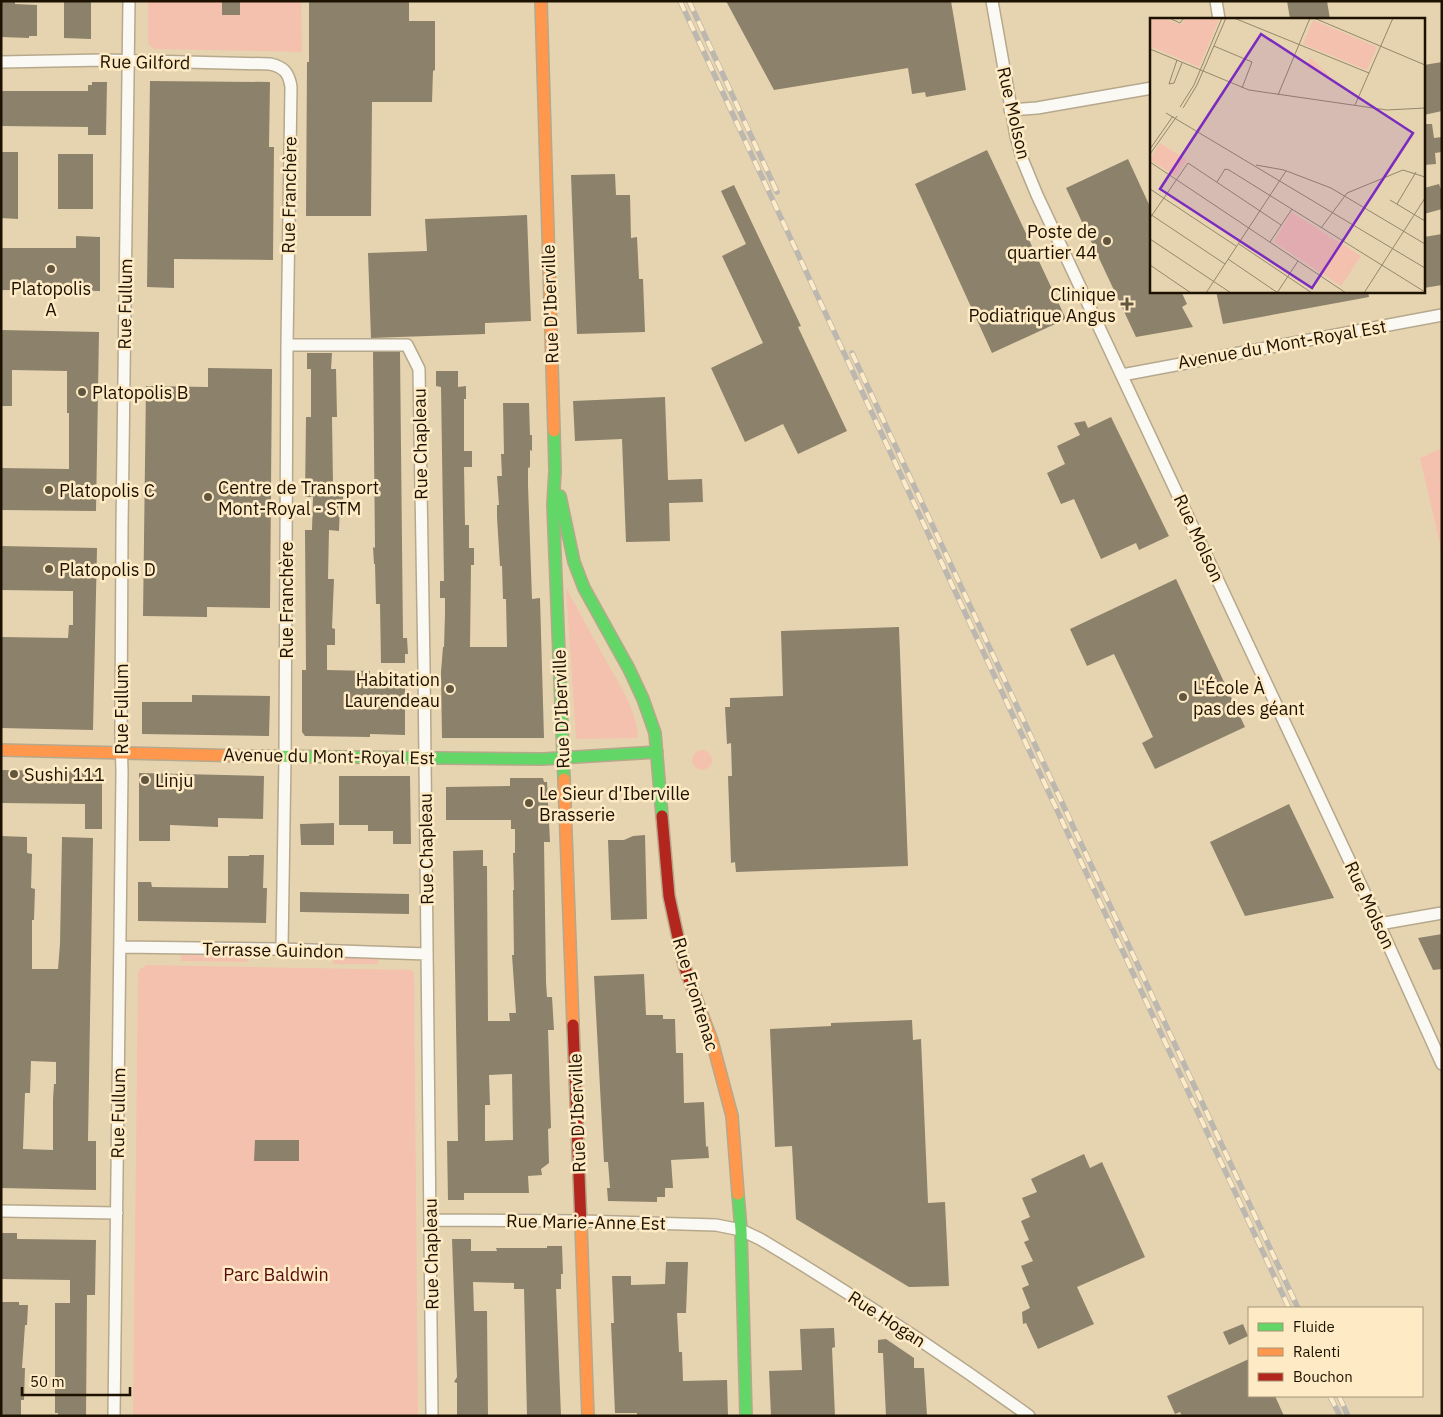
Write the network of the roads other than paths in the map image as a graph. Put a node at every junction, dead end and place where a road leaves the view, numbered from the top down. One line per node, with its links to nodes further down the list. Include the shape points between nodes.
1 (129, 1): 6 (street, Rue Fullum)
2 (541, 1): 14 (main road, Rue D'Iberville)
3 (992, 1): 10 (street, Rue Molson)
4 (1216, 1): 5 (street)
5 (1219, 18)
6 (128, 61): 7 (street, Rue Gilford); 8 (street, Rue Gilford, via 270,64); 17 (street, Rue Fullum)
7 (1, 62)
8 (286, 71): 12 (street, Rue Franchère, via 291,86)
9 (1150, 88): 10 (street)
10 (1010, 110): 13 (street, Rue Molson, via 1023,161 1037,195)
11 (1442, 315): 13 (street, Avenue du Mont-Royal Est)
12 (287, 345): 18 (street, Rue Franchère); 19 (street, Rue Chapleau, via 407,345 419,369)
13 (1122, 375): 22 (street, Rue Molson)
14 (555, 471): 16 (main road, Rue Frontenac, via 574,562 584,588 643,699 655,732); 20 (main road, Rue D'Iberville, via 553,505)
15 (1, 750): 17 (main road, Avenue du Mont-Royal Est)
16 (657, 752): 20 (main road, Avenue du Mont-Royal Est); 31 (main road, Rue Frontenac, via 669,896 684,965 712,1041 732,1116)
17 (121, 753): 18 (main road, Avenue du Mont-Royal Est); 23 (street, Rue Fullum)
18 (285, 756): 19 (main road, Avenue du Mont-Royal Est); 24 (street, Rue Franchère)
19 (425, 758): 20 (main road, Avenue du Mont-Royal Est); 25 (street, Rue Chapleau)
20 (563, 759): 30 (main road, Rue D'Iberville)
21 (1442, 913): 22 (street)
22 (1379, 924): 26 (street, Rue Molson)
23 (120, 947): 24 (street, Terrasse Guindon); 28 (street, Rue Fullum)
24 (282, 949): 25 (street, Terrasse Guindon)
25 (427, 954): 29 (street, Rue Chapleau)
26 (1442, 1064)
27 (1, 1211): 28 (street)
28 (117, 1213): 32 (street, Rue Fullum)
29 (431, 1220): 30 (street, Rue Marie-Anne Est); 33 (street, Rue Chapleau)
30 (581, 1221): 31 (street, Rue Marie-Anne Est, via 716,1225); 34 (main road, Rue D'Iberville)
31 (741, 1230): 35 (main road, Rue Frontenac); 36 (street, Rue Hogan, via 875,1310)
32 (114, 1416)
33 (432, 1416)
34 (588, 1416)
35 (746, 1416)
36 (1029, 1416)

